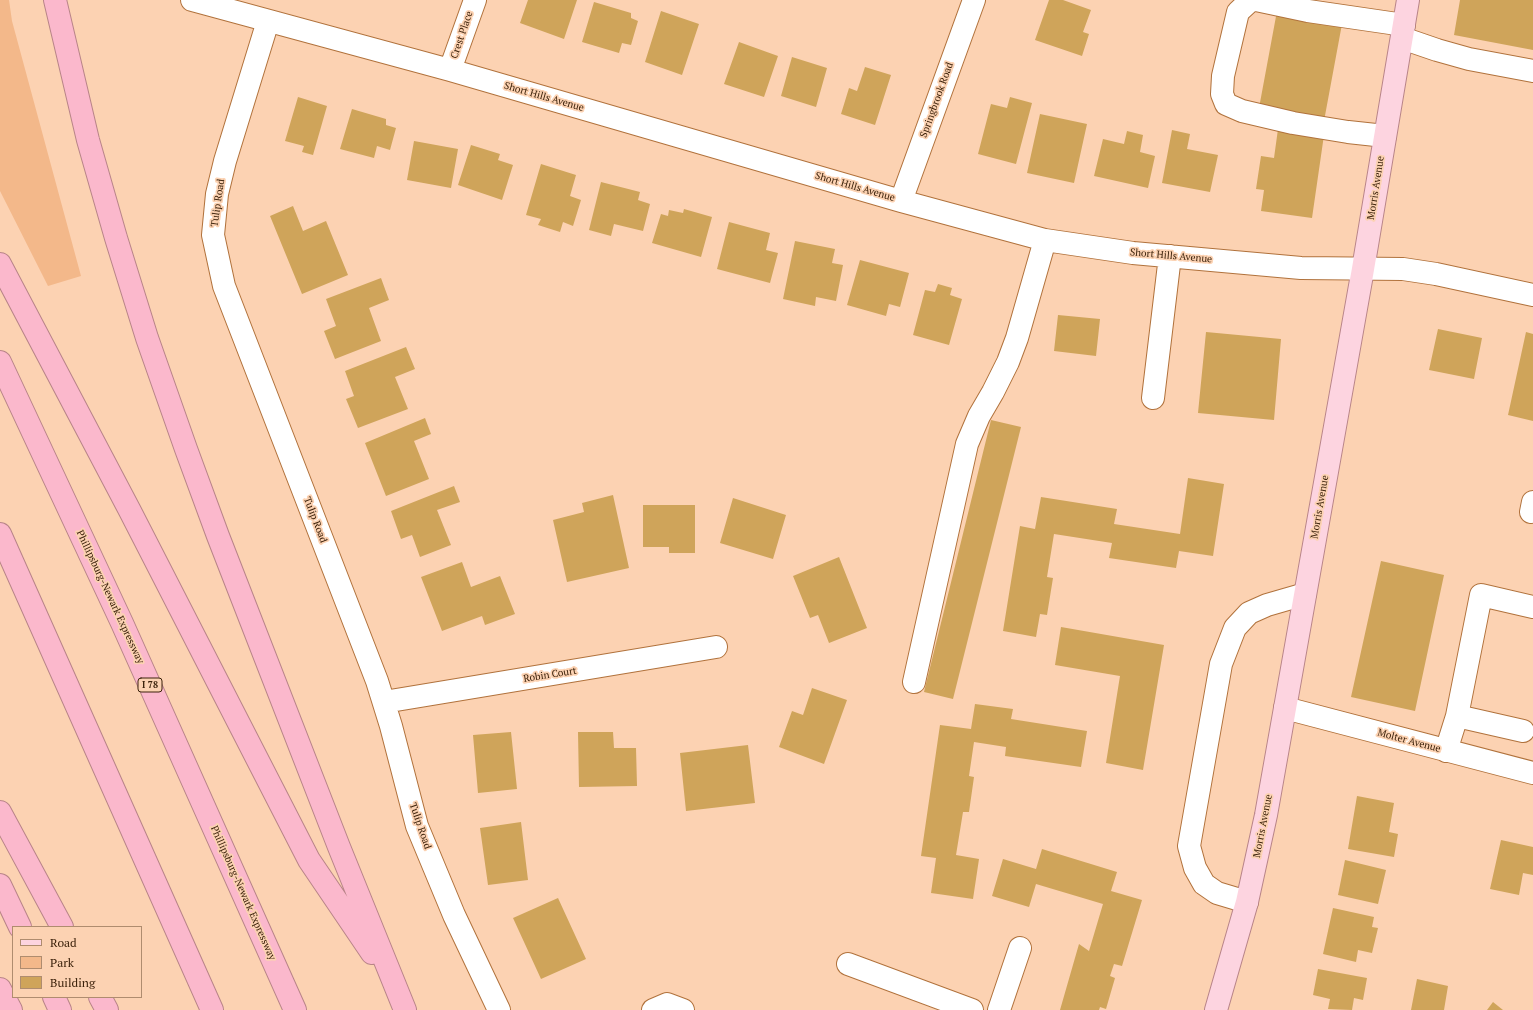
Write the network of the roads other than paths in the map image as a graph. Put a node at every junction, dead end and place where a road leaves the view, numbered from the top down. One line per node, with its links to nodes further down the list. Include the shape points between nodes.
1 (55, 0): 40 (highway, via 88,140 150,346 221,544)
2 (192, 0): 8 (street, Short Hills Avenue)
3 (475, 0): 10 (street, Crest Place)
4 (974, 0): 13 (street, Springbrook Road)
5 (1251, 0): 12 (street, via 1238,12 1223,76 1222,94 1226,104 1242,111 1293,123)
6 (1256, 0): 9 (street)
7 (1408, 0): 9 (main road, Morris Avenue)
8 (268, 22): 10 (street, Short Hills Avenue); 26 (street, Tulip Road, via 225,161 217,194 213,235 224,286)
9 (1403, 31): 11 (street, via 1437,50); 12 (main road, Morris Avenue)
10 (450, 70): 13 (street, Short Hills Avenue)
11 (1533, 71)
12 (1385, 136): 17 (main road, Morris Avenue)
13 (901, 201): 14 (street, Short Hills Avenue)
14 (1045, 240): 15 (street, Short Hills Avenue); 25 (street, via 1008,362 967,444)
15 (1170, 256): 17 (street, Short Hills Avenue, via 1300,268); 20 (street)
16 (0, 264): 40 (highway, via 309,860)
17 (1363, 269): 18 (street, Short Hills Avenue, via 1403,269 1436,274); 22 (main road, Morris Avenue)
18 (1533, 295)
19 (0, 362): 47 (highway, Phillipsburg-Newark Expressway / I 78, via 148,679)
20 (1153, 398)
21 (0, 534): 46 (highway)
22 (1305, 594): 27 (main road, Morris Avenue); 34 (street, via 1249,613 1235,628 1221,664 1189,846 1195,868 1204,884 1217,894)
23 (1533, 607): 28 (street, via 1481,595)
24 (716, 647): 26 (street, Robin Court)
25 (914, 682)
26 (384, 702): 49 (street, Tulip Road, via 417,826 454,915)
27 (1284, 708): 30 (street, Molter Avenue); 34 (main road, Morris Avenue, via 1266,815)
28 (1457, 716): 29 (street); 30 (street)
29 (1523, 731)
30 (1446, 751): 31 (street, Molter Avenue)
31 (1533, 773)
32 (0, 812): 36 (highway)
33 (0, 885): 35 (highway)
34 (1247, 902): 54 (main road, Morris Avenue)
35 (20, 926)
36 (61, 926)
37 (1020, 948): 53 (street)
38 (848, 964): 52 (street)
39 (0, 989): 43 (highway)
40 (396, 989): 48 (highway)
41 (54, 998): 44 (highway)
42 (101, 998): 45 (highway)
43 (11, 1010)
44 (60, 1010)
45 (107, 1010)
46 (212, 1010)
47 (295, 1010)
48 (405, 1010)
49 (499, 1010)
50 (653, 1010): 51 (street, via 667,1004)
51 (683, 1010)
52 (972, 1010)
53 (999, 1010)
54 (1216, 1010)

